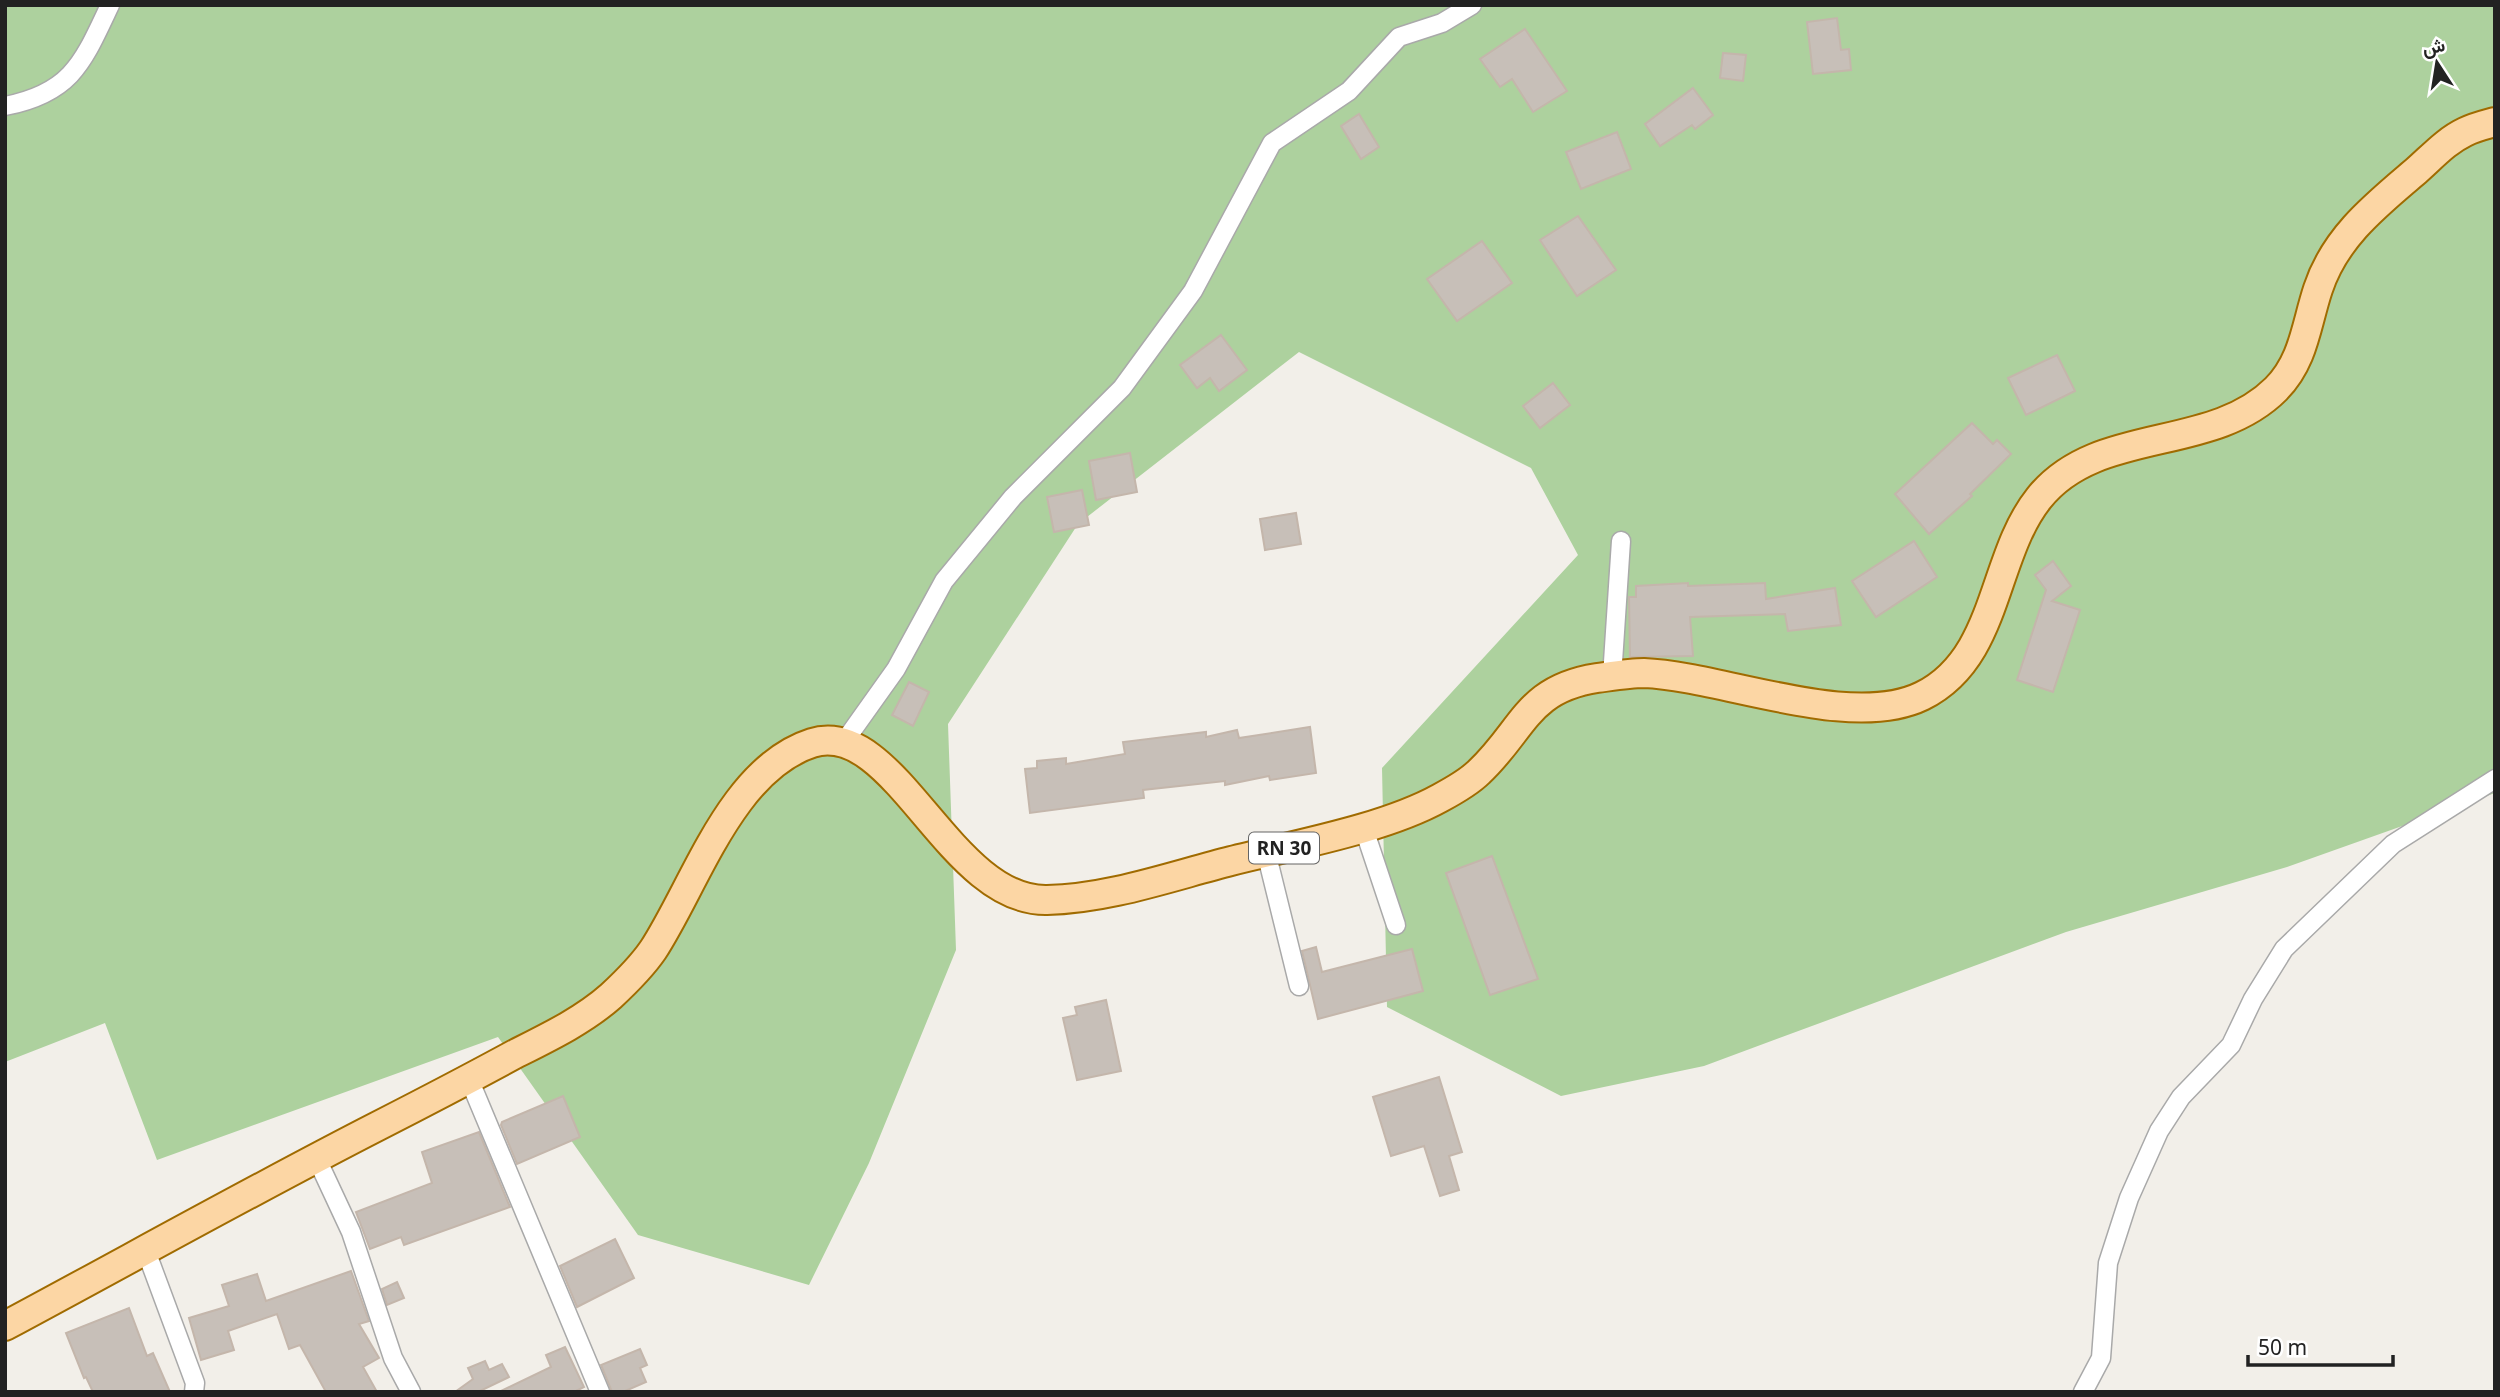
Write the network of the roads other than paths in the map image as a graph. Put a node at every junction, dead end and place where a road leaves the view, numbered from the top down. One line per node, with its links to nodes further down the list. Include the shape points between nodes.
1 (110, 5): 3 (street, via 79,68 37,100)
2 (1472, 5): 7 (street, via 1442,23 1399,37 1349,92 1272,143 1193,291 1122,388 1013,497 944,581 896,669)
3 (5, 106)
4 (2495, 122): 6 (main road, RN 30, via 2448,142 2360,219 2335,251 2292,370 2249,411 2221,424 2084,460 2039,498 2023,523 1989,617 1959,667 1940,685 1893,706 1867,708 1644,673)
5 (1621, 541): 6 (street)
6 (1612, 677): 9 (main road, RN 30, via 1589,679 1546,694 1478,774 1434,802)
7 (844, 742): 10 (main road, RN 30, via 871,755 996,887 1024,899 1052,901 1121,889); 13 (main road, via 815,742 760,778 720,826 650,953 607,1000)
8 (2495, 779): 20 (street, via 2393,844 2284,949 2231,1045 2181,1097 2159,1131 2129,1198 2108,1264 2101,1358)
9 (1363, 827): 10 (main road, RN 30); 11 (street)
10 (1266, 852): 12 (street)
11 (1396, 925)
12 (1299, 986)
13 (469, 1079): 14 (main road); 19 (street)
14 (316, 1157): 15 (main road); 18 (street, via 351,1232 393,1358)
15 (146, 1251): 16 (main road); 17 (street, via 195,1383)
16 (5, 1326)
17 (194, 1392)
18 (411, 1392)
19 (600, 1392)
20 (2082, 1392)

